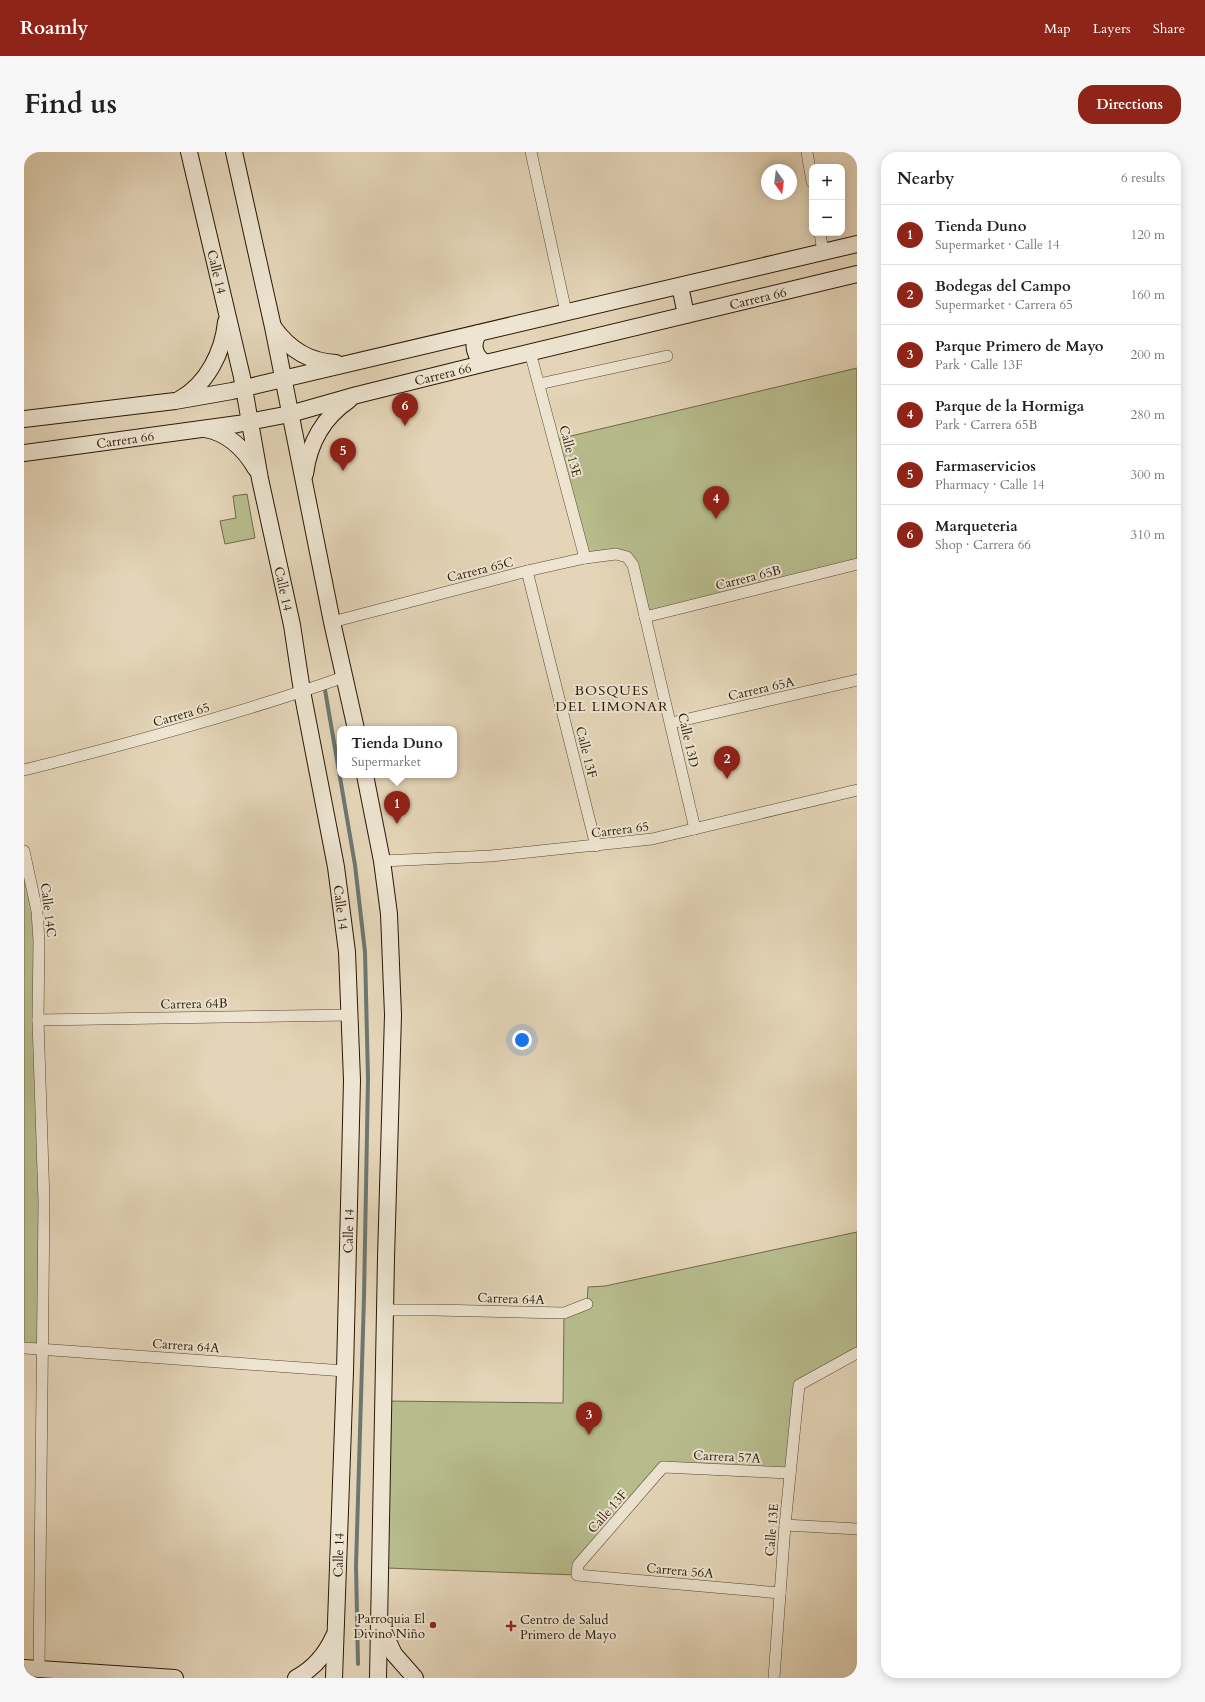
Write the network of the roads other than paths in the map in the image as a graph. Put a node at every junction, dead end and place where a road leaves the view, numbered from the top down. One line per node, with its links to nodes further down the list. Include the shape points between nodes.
1 (189, 152): 11 (street, Calle 14)
2 (234, 152): 14 (street)
3 (531, 152): 12 (street)
4 (807, 152): 5 (street)
5 (809, 164)
6 (820, 236): 8 (street)
7 (857, 244): 8 (street)
8 (823, 252): 10 (street)
9 (857, 274): 13 (street, Carrera 66)
10 (680, 286): 12 (street); 13 (street)
11 (225, 305): 22 (street, Calle 14); 24 (street, via 224,333 215,360 199,384)
12 (566, 312): 15 (street)
13 (686, 315): 16 (street, Carrera 66)
14 (273, 327): 18 (street, via 288,345 308,357 331,363); 20 (street)
15 (479, 333): 18 (street); 19 (street, via 474,342 474,350)
16 (530, 352): 19 (street, Carrera 66); 21 (street, Calle 13E)
17 (667, 356): 21 (street)
18 (354, 362): 20 (street)
19 (486, 363): 23 (street, Carrera 66)
20 (284, 379): 22 (street); 25 (street)
21 (539, 384): 32 (street, Calle 13E)
22 (244, 388): 24 (street); 27 (street, Calle 14)
23 (357, 395): 25 (street, Carrera 66); 31 (street, via 337,409 321,429 308,456)
24 (175, 401): 26 (street)
25 (290, 414): 27 (street, Carrera 66); 31 (street)
26 (24, 419)
27 (249, 422): 28 (street, Carrera 66); 30 (street, Calle 14)
28 (199, 428): 29 (street, Carrera 66); 30 (street, via 215,432 234,443 250,460)
29 (24, 452)
30 (260, 479): 40 (street, Calle 14, via 292,625)
31 (305, 485): 37 (street)
32 (585, 558): 34 (street, Carrera 65C, via 616,554 627,557); 35 (street, Carrera 65C)
33 (857, 564): 36 (street, Carrera 65B)
34 (632, 565): 36 (street, Calle 13D)
35 (527, 571): 37 (street, Carrera 65C); 47 (street, Calle 13F)
36 (645, 617): 41 (street, Calle 13D)
37 (332, 622): 38 (street)
38 (344, 677): 40 (street, Carrera 65); 42 (street)
39 (857, 680): 41 (street, Carrera 65A)
40 (302, 691): 43 (street, Carrera 65, via 199,724); 50 (street, Calle 14, via 336,867)
41 (671, 724): 46 (street, Calle 13D)
42 (355, 726)
43 (24, 770)
44 (366, 778): 49 (street)
45 (857, 790): 46 (street, Carrera 65)
46 (696, 829): 47 (street, Carrera 65, via 652,839)
47 (596, 846): 49 (street, Carrera 65, via 491,856)
48 (24, 851): 51 (street, Calle 14C, via 37,911)
49 (382, 861): 53 (street, via 389,914 393,1015)
50 (350, 1015): 51 (street, Carrera 64B); 57 (street, Calle 14, via 352,1080)
51 (38, 1020): 55 (street, Calle 14C, via 44,1202)
52 (587, 1304): 53 (street, Carrera 64A, via 564,1313)
53 (385, 1310): 64 (street)
54 (24, 1348): 55 (street, Carrera 64A)
55 (42, 1349): 57 (street, Carrera 64A); 66 (street, Calle 14C)
56 (857, 1353): 59 (street, Calle 13E, via 799,1385)
57 (345, 1371): 65 (street, Calle 14)
58 (663, 1467): 59 (street, Carrera 57A); 62 (street, Calle 13F, via 578,1565)
59 (790, 1473): 60 (street, Calle 13E)
60 (785, 1525): 61 (street); 63 (street, Calle 13E)
61 (857, 1529)
62 (577, 1575): 63 (street, Carrera 56A)
63 (780, 1593): 73 (street, Calle 13E)
64 (378, 1619): 71 (street); 72 (street, via 394,1654)
65 (335, 1632): 69 (street, via 320,1658); 70 (street, Calle 14)
66 (32, 1668): 67 (street)
67 (64, 1674): 68 (street)
68 (175, 1678)
69 (296, 1678)
70 (334, 1678)
71 (378, 1678)
72 (415, 1678)
73 (774, 1678)

